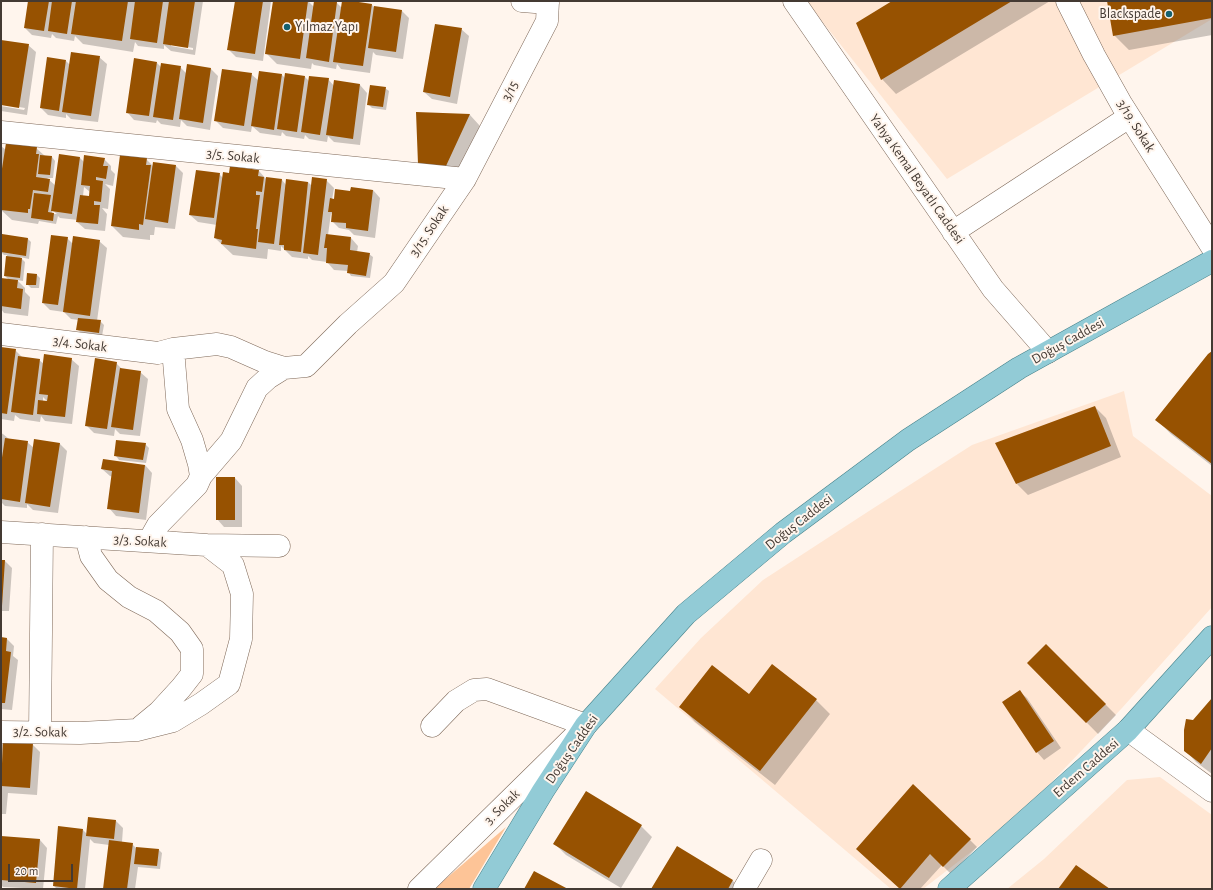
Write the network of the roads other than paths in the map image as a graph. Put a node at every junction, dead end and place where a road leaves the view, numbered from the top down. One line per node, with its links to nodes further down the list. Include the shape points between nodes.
1 (522, 1): 4 (street)
2 (794, 1): 8 (street, Yahya Kemal Beyatlı Caddesi)
3 (1067, 1): 5 (street, 3/19. Sokak)
4 (548, 2): 7 (street, 3/15, via 547,21)
5 (1129, 116): 8 (street); 9 (street, 3/19. Sokak)
6 (1, 132): 7 (street, 3/5. Sokak)
7 (465, 179): 14 (street, 3/15. Sokak, via 394,283 306,366)
8 (953, 232): 13 (street, Yahya Kemal Beyatlı Caddesi, via 993,289)
9 (1212, 247)
10 (1212, 261): 13 (main road, Doğuş Caddesi)
11 (1, 334): 12 (street, 3/4. Sokak)
12 (166, 351): 14 (street, 3/4. Sokak, via 217,344); 15 (street, via 178,409 192,440)
13 (1048, 352): 23 (main road, Doğuş Caddesi, via 908,440 783,533 686,614)
14 (284, 368): 15 (street, via 257,388 230,440)
15 (200, 476): 19 (street, via 197,485 158,525)
16 (1, 532): 17 (street, 3/3. Sokak)
17 (42, 534): 18 (street, 3/3. Sokak); 28 (street)
18 (86, 537): 19 (street, 3/3. Sokak); 25 (street, via 91,556 108,580 129,598 156,611 180,632 192,649 192,674 159,712)
19 (149, 541): 20 (street, 3/3. Sokak)
20 (207, 545): 21 (street, 3/3. Sokak); 25 (street, 3/2. Sokak, via 233,565 242,594 242,639 229,684 173,721)
21 (279, 546)
22 (1212, 637): 26 (main road, Erdem Caddesi)
23 (586, 725): 24 (street, via 487,689 474,690 456,701); 31 (street, 3. Sokak); 32 (main road, Doğuş Caddesi)
24 (432, 726)
25 (137, 730): 28 (street, 3/2. Sokak)
26 (1128, 730): 29 (street); 34 (main road, Erdem Caddesi)
27 (1, 732): 28 (street, 3/2. Sokak)
28 (40, 732)
29 (1212, 792)
30 (761, 860): 33 (street)
31 (419, 889)
32 (484, 889)
33 (744, 889)
34 (949, 889)

